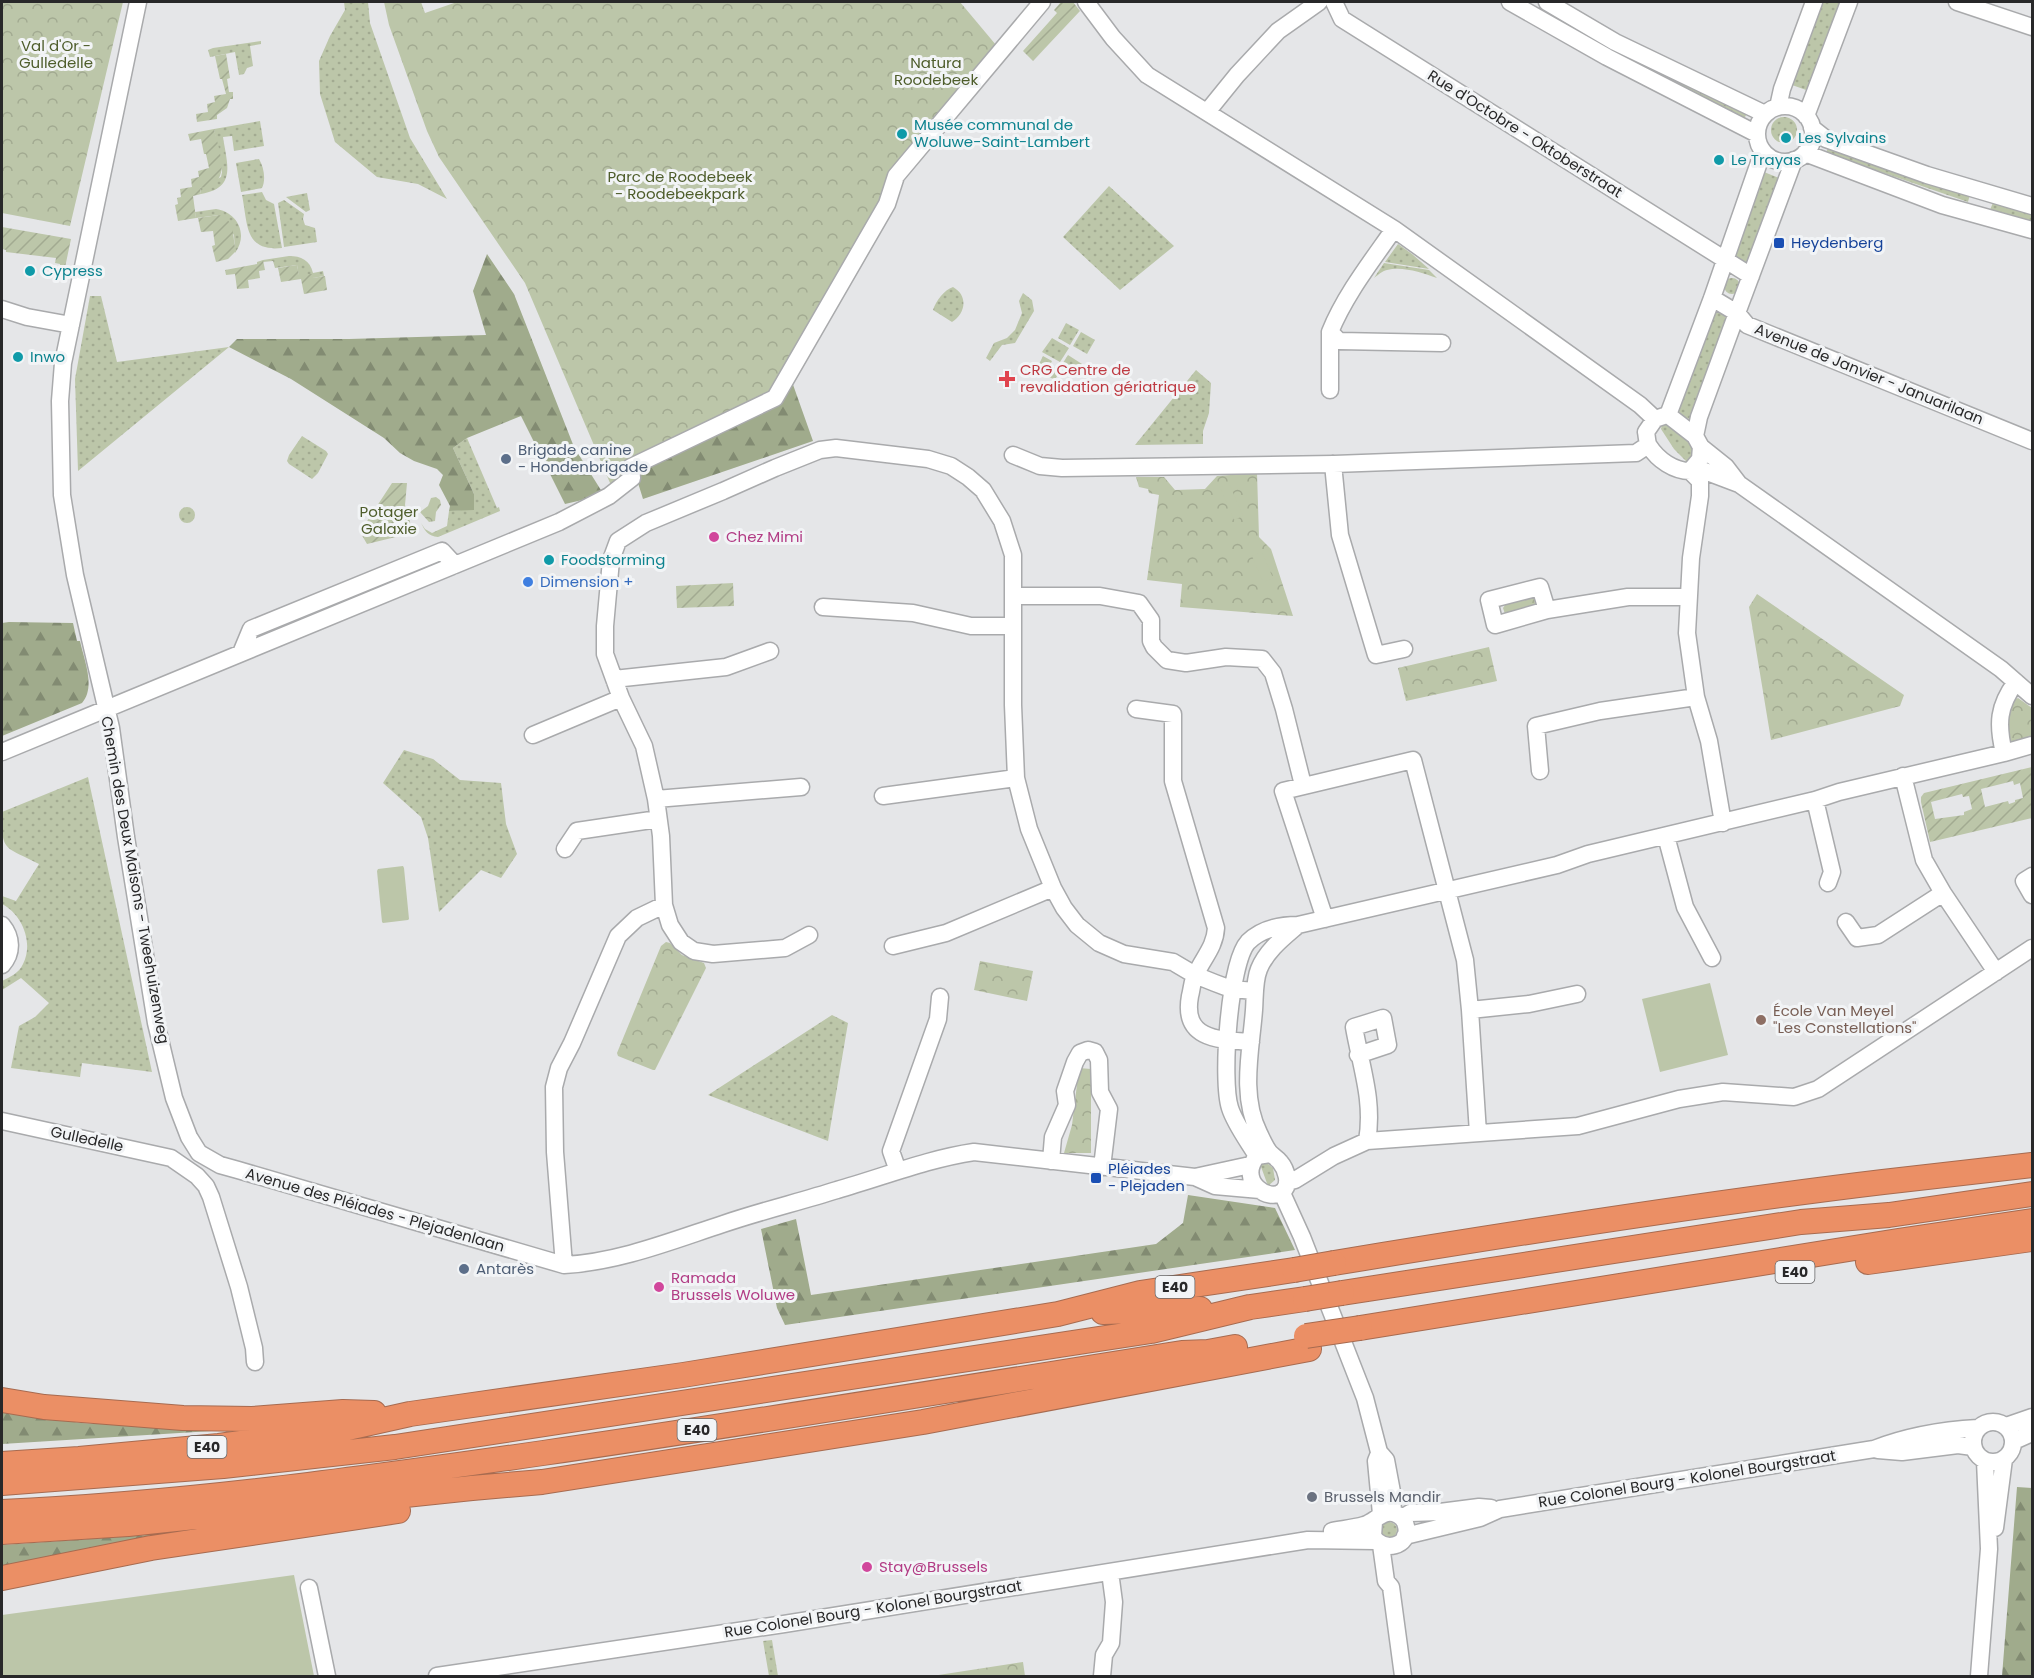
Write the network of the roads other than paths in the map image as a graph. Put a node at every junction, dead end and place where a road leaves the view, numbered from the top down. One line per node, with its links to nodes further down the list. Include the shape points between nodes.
1 (138, 2): 30 (street, Chemin des Deux Maisons - Tweehuizenweg)
2 (1042, 2): 54 (street, via 896,176 887,204 775,398 631,467 632,478 609,496 559,522)
3 (1086, 2): 15 (street, via 1147,75)
4 (1319, 2): 15 (street, via 1278,31)
5 (1334, 2): 25 (street, Rue d'Octobre - Oktoberstraat, via 1342,19)
6 (1510, 2): 13 (street)
7 (1547, 2): 12 (street)
8 (1814, 2): 14 (street)
9 (1848, 2): 16 (street)
10 (1957, 2): 11 (street)
11 (2032, 27)
12 (1615, 42): 13 (street); 14 (street)
13 (1606, 57): 17 (street)
14 (1771, 110): 16 (street, via 1791,106); 17 (street)
15 (1207, 112): 23 (street)
16 (1809, 122): 19 (street, via 1812,139); 20 (street, via 1826,139)
17 (1757, 134): 18 (street)
18 (1763, 151): 19 (street, via 1774,159 1787,161); 25 (street)
19 (1800, 156): 22 (street); 26 (street)
20 (1980, 191): 21 (street); 22 (street)
21 (2032, 206)
22 (1974, 213): 24 (street)
23 (1394, 229): 31 (street); 34 (street)
24 (2032, 230)
25 (1724, 260): 26 (street, Rue d'Octobre - Oktoberstraat); 27 (street)
26 (1751, 276): 29 (street)
27 (1712, 298): 29 (street, Avenue de Janvier - Januarilaan); 34 (street)
28 (2, 309): 30 (street)
29 (1737, 313): 35 (street, Avenue de Janvier - Januarilaan, via 1748,325); 36 (street, via 1699,417)
30 (70, 324): 54 (street, Chemin des Deux Maisons - Tweehuizenweg, via 60,401 62,495 75,575)
31 (1330, 332): 32 (street, via 1339,341); 33 (street)
32 (1442, 343)
33 (1330, 390)
34 (1661, 417): 36 (street); 37 (street, via 1646,432)
35 (2032, 441)
36 (1698, 442): 40 (street, via 1700,459); 41 (street, via 1726,466)
37 (1648, 445): 39 (street, via 1636,453); 40 (street, via 1668,465 1680,471)
38 (1013, 455): 39 (street, via 1040,466 1062,468)
39 (1333, 464): 47 (street, via 1340,535 1377,656)
40 (1692, 469): 41 (street); 43 (street, via 1700,481 1700,496)
41 (1739, 484): 50 (street)
42 (1013, 596): 46 (street); 49 (street, via 1013,555 1002,521 983,490 968,477 951,466 928,459 836,448 819,450 646,523 618,542 611,560 605,626 605,654); 63 (street, via 1100,596 1139,603 1151,620 1151,641 1167,660 1186,663 1226,657 1262,659 1273,673)
43 (1688, 597): 45 (street, via 1629,597); 51 (street, via 1687,633)
44 (822, 607): 46 (street, via 913,613 971,626)
45 (1548, 610)
46 (1013, 626): 62 (street)
47 (1404, 649)
48 (770, 651): 49 (street, via 726,667)
49 (614, 679): 53 (street)
50 (2019, 679): 52 (street); 59 (street, via 2005,699 1999,720)
51 (1696, 696): 60 (street, via 1536,726); 69 (street, via 1709,741)
52 (2032, 696)
53 (621, 698): 56 (street); 66 (street, via 644,746)
54 (106, 709): 58 (street); 101 (street, Chemin des Deux Maisons - Tweehuizenweg, via 156,1023 174,1098)
55 (1136, 709): 89 (street, via 1173,714 1173,781 1216,928 1215,938)
56 (533, 735)
57 (2032, 745): 59 (street)
58 (2, 752)
59 (2004, 753): 61 (street)
60 (1540, 771)
61 (1903, 776): 67 (street); 76 (street, via 1924,860)
62 (1016, 778): 65 (street); 74 (street, via 1029,829)
63 (1303, 786): 75 (street, via 1413,760); 79 (street, via 1283,791)
64 (801, 788): 66 (street)
65 (883, 796)
66 (656, 799): 68 (street)
67 (1815, 800): 69 (street); 73 (street, via 1832,872)
68 (658, 819): 71 (street, via 577,831); 78 (street)
69 (1723, 823): 70 (street)
70 (1666, 836): 75 (street); 86 (street, via 1685,907)
71 (565, 849)
72 (2032, 876): 77 (street, via 2024,881)
73 (1828, 883)
74 (1053, 888): 84 (street, via 945,933); 89 (street, via 1077,925 1100,943 1124,954 1173,962)
75 (1448, 890): 79 (street); 94 (street, via 1465,960)
76 (1943, 892): 80 (street, via 1878,935 1857,938); 88 (street)
77 (2032, 895)
78 (664, 905): 83 (street, via 681,942 694,951 713,954 785,948); 115 (street, via 637,918 618,936 559,1068 554,1087 555,1152)
79 (1325, 919): 82 (street)
80 (1846, 922)
81 (2, 925): 87 (street, via 10,943 9,955)
82 (1298, 925): 90 (street, via 1281,925 1247,943); 91 (street, via 1268,951 1258,971)
83 (808, 935)
84 (893, 946)
85 (2032, 948): 88 (street)
86 (1712, 958)
87 (2, 965)
88 (1996, 972): 99 (street, via 1818,1089 1794,1097 1724,1092 1680,1099 1578,1126)
89 (1195, 975): 90 (street); 95 (street, via 1189,1003 1192,1025 1202,1034)
90 (1231, 989): 91 (street); 95 (street)
91 (1255, 991): 96 (street)
92 (1577, 994): 94 (street)
93 (940, 996): 106 (street, via 938,1019 891,1151)
94 (1470, 1010): 99 (street)
95 (1228, 1041): 96 (street); 102 (street, via 1225,1088 1230,1110)
96 (1251, 1042): 102 (street, via 1249,1103)
97 (1358, 1055): 100 (street, via 1370,1103)
98 (2, 1122): 122 (street, Gulledelle, via 171,1158 198,1176 211,1197 239,1287)
99 (1478, 1133): 100 (street)
100 (1367, 1141): 109 (street, via 1334,1156)
101 (199, 1153): 115 (street, Avenue des Pléiades - Plejadenlaan, via 220,1165)
102 (1259, 1158): 108 (street, Avenue des Pléiades - Plejadenlaan); 109 (street, via 1281,1162 1285,1168); 110 (street, via 1250,1172 1253,1184)
103 (1051, 1161): 105 (street, Avenue des Pléiades - Plejadenlaan); 105 (street, via 1053,1137 1067,1105 1068,1081 1080,1053 1088,1050 1095,1052 1099,1060 1100,1092 1108,1108); 106 (street, Avenue des Pléiades - Plejadenlaan, via 974,1152)
104 (2032, 1165): 107 (highway, E40)
105 (1102, 1167): 108 (street, Avenue des Pléiades - Plejadenlaan)
106 (898, 1171): 115 (street, Avenue des Pléiades - Plejadenlaan, via 622,1256)
107 (1964, 1174): 113 (highway, E40); 119 (highway, E40, bridge, via 1520,1233 1140,1293)
108 (1196, 1177): 110 (street, Avenue des Pléiades - Plejadenlaan, via 1215,1186)
109 (1285, 1187): 110 (street, via 1274,1194); 139 (street, via 1365,1398 1379,1452 1386,1460 1392,1492)
110 (1260, 1190)
111 (2032, 1194): 113 (highway, E40, via 1889,1215)
112 (2032, 1221): 116 (highway, E40)
113 (1801, 1222): 117 (highway, E40, bridge)
114 (2032, 1239): 118 (highway, E40)
115 (564, 1265)
116 (1632, 1284): 118 (highway, E40); 120 (highway, E40)
117 (1250, 1307): 119 (highway, E40); 136 (highway, E40, via 1151,1332 395,1447 223,1466)
118 (1560, 1307): 120 (highway, E40)
119 (1059, 1314): 124 (highway, E40, via 683,1375)
120 (1361, 1334): 121 (highway, E40)
121 (1308, 1343): 135 (highway, E40, via 923,1422); 138 (highway, E40, via 1182,1353 353,1481 185,1499)
122 (255, 1362)
123 (2, 1400): 124 (highway, via 183,1418 252,1419 343,1412)
124 (410, 1414): 134 (highway, E40, via 342,1429 219,1446)
125 (2032, 1418): 126 (street, Rue Colonel Bourg - Kolonel Bourgstraat)
126 (2006, 1426): 127 (street, Rue Colonel Bourg - Kolonel Bourgstraat, via 1996,1421); 129 (street)
127 (1978, 1428): 130 (street); 131 (street, Rue Colonel Bourg - Kolonel Bourgstraat, via 1900,1439)
128 (2032, 1433): 129 (street)
129 (2014, 1441): 132 (street)
130 (1973, 1447): 131 (street, Rue Colonel Bourg - Kolonel Bourgstraat, via 1958,1445 1902,1452); 133 (street)
131 (1874, 1449): 137 (street, Rue Colonel Bourg - Kolonel Bourgstraat)
132 (2004, 1459): 133 (street); 143 (street, via 1996,1526)
133 (1985, 1461): 143 (street)
134 (2, 1464)
135 (542, 1482): 140 (highway, E40, via 128,1524); 145 (highway, via 473,1500 151,1548)
136 (2, 1483)
137 (1500, 1509): 139 (street, Rue Colonel Bourg - Kolonel Bourgstraat, via 1479,1507); 142 (street, Rue Colonel Bourg - Kolonel Bourgstraat)
138 (2, 1512)
139 (1387, 1517): 141 (street, Rue Colonel Bourg - Kolonel Bourgstraat, via 1364,1526 1324,1532); 142 (street, via 1372,1532); 142 (street, via 1406,1526)
140 (2, 1532)
141 (1308, 1540): 142 (street, Rue Colonel Bourg - Kolonel Bourgstraat); 144 (street, Rue Colonel Bourg - Kolonel Bourgstraat)
142 (1390, 1542): 151 (street, via 1386,1581 1391,1587)
143 (1989, 1549): 152 (street)
144 (1110, 1572): 147 (street, Rue Colonel Bourg - Kolonel Bourgstraat); 150 (street, via 1114,1602 1111,1643 1104,1655)
145 (2, 1578)
146 (309, 1588): 148 (street)
147 (486, 1673): 149 (street, Rue Colonel Bourg - Kolonel Bourgstraat)
148 (327, 1677)
149 (437, 1677)
150 (1102, 1677)
151 (1403, 1677)
152 (1979, 1677)

